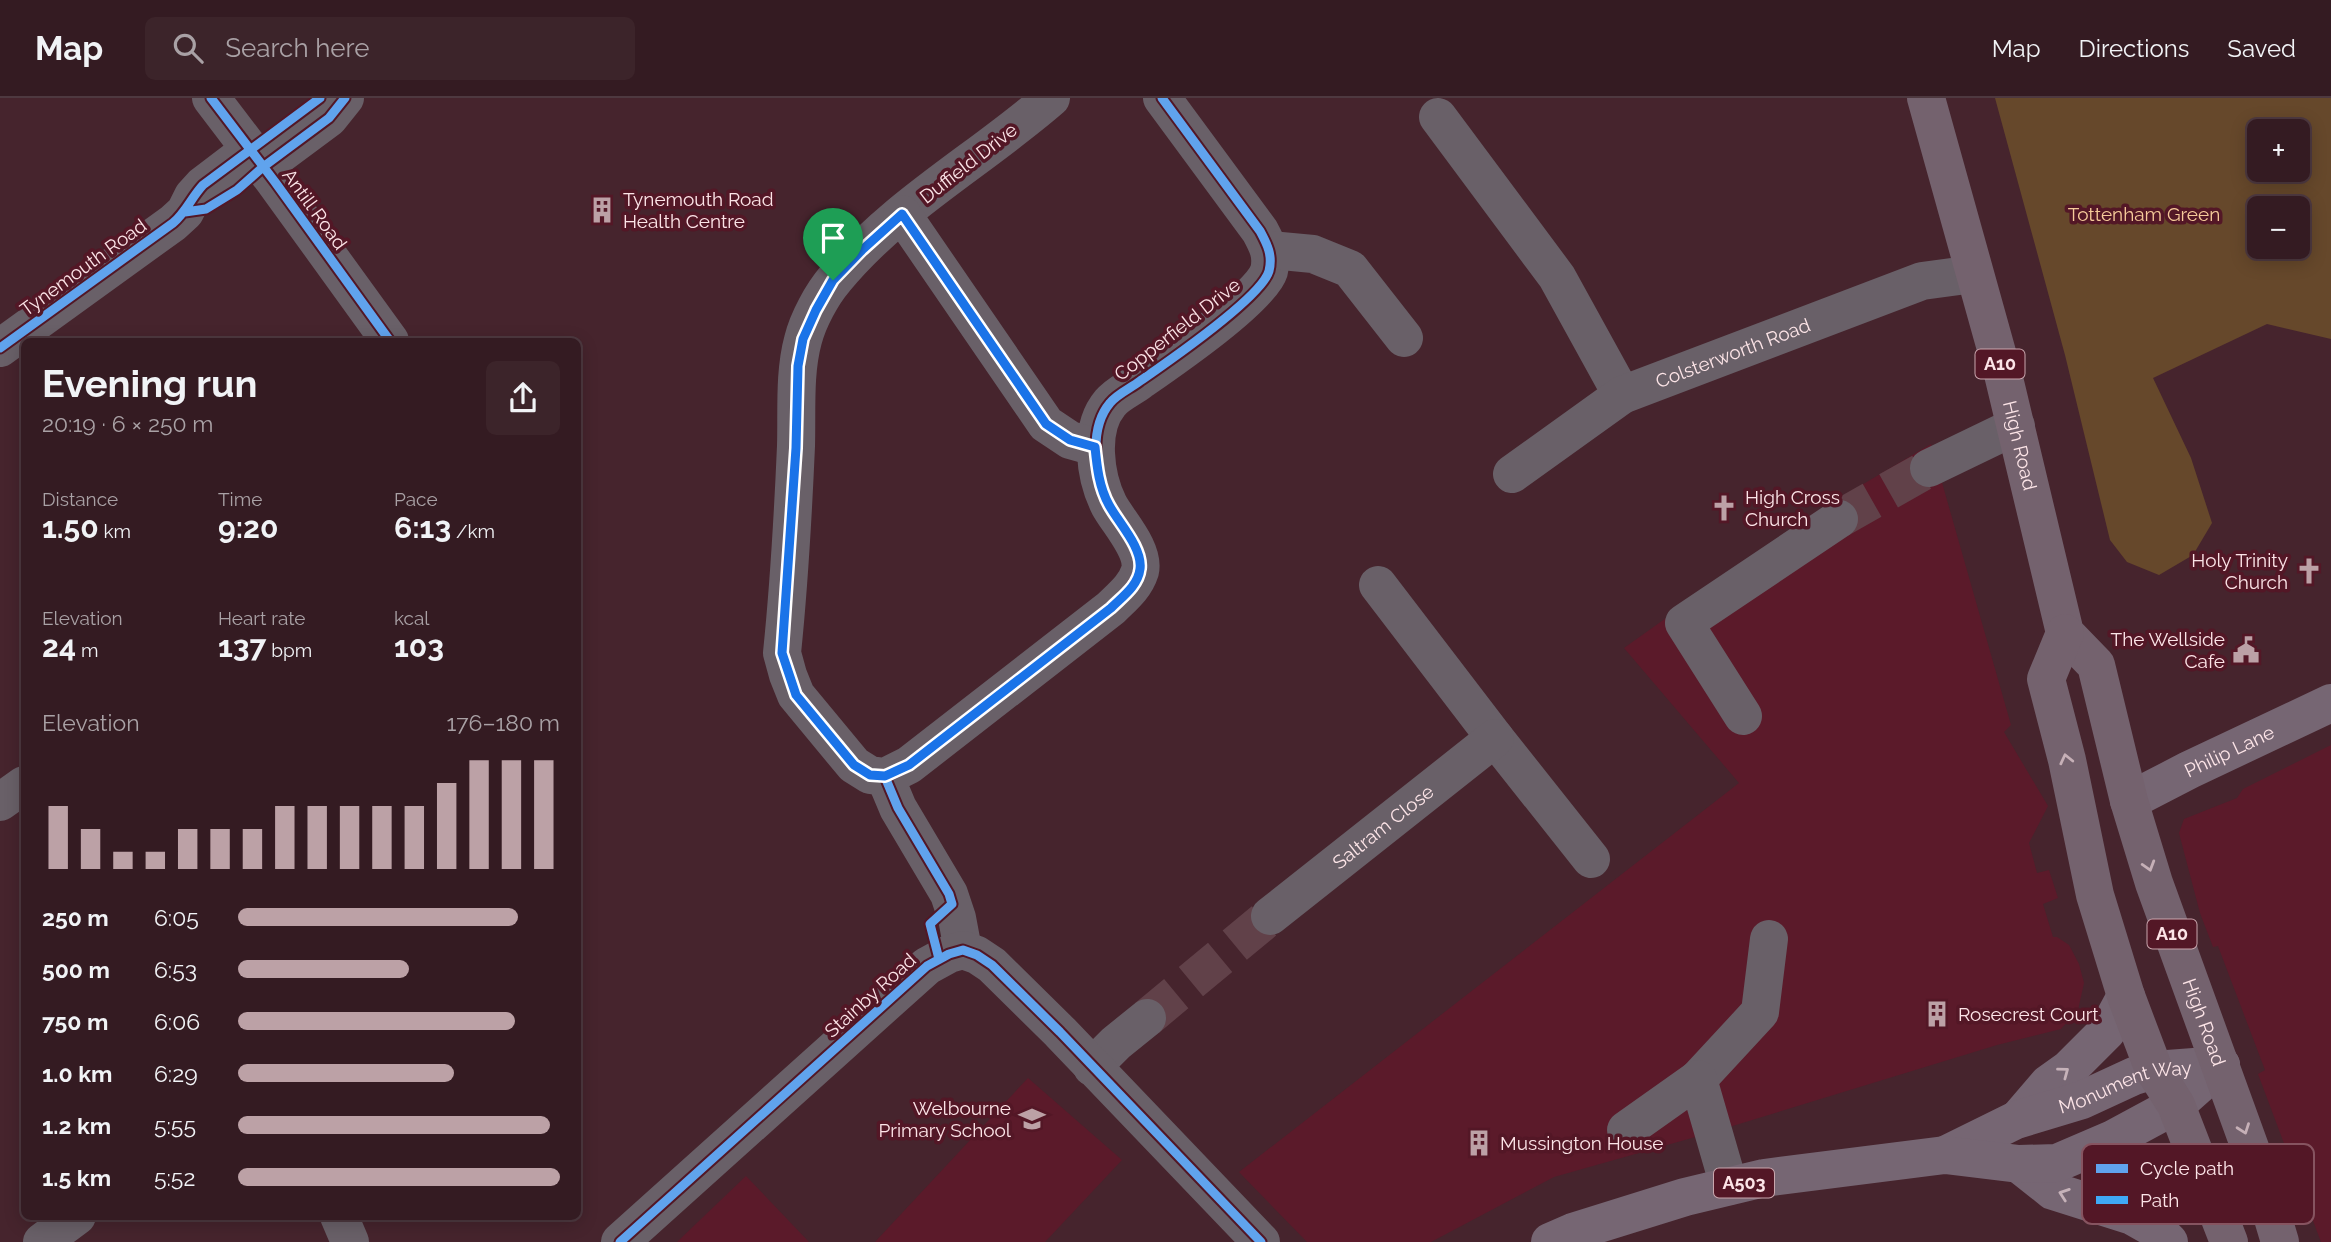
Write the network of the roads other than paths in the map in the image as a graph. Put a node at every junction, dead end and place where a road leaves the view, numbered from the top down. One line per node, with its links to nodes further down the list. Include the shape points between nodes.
1 (211, 98): 7 (street, Antill Road)
2 (345, 98): 7 (street, Tynemouth Road, via 329,118)
3 (1051, 98): 8 (street, Duffield Drive)
4 (1162, 98): 9 (street)
5 (1926, 98): 10 (highway, High Road / A10)
6 (1438, 117): 14 (street, via 1557,277)
7 (256, 159): 11 (street, Antill Road); 13 (street, Tynemouth Road, via 203,185 185,212)
8 (902, 214): 16 (street, via 1046,424 1070,440); 25 (street, Duffield Drive, via 833,280 803,339 782,653 796,695 854,765 870,775)
9 (1270, 250): 12 (street, via 1313,254 1350,269); 16 (street, Copperfield Drive, via 1268,272 1254,292 1110,403)
10 (1974, 274): 14 (street, Colsterworth Road, via 1922,281); 15 (highway, High Road / A10)
11 (388, 338)
12 (1404, 338)
13 (0, 348)
14 (1622, 395): 18 (street, Colsterworth Road)
15 (2015, 426): 17 (street); 21 (highway, High Road / A10)
16 (1095, 447): 25 (street, Copperfield Drive, via 1097,475 1109,505 1134,544 1141,568 1132,588 909,765)
17 (1929, 468)
18 (1512, 474)
19 (1839, 519): 23 (street, via 1684,623)
20 (1378, 585): 24 (street)
21 (2066, 633): 27 (highway, High Road / A10, via 2096,665); 29 (highway, one-way to 21, via 2046,678)
22 (2331, 703): 27 (main road, Philip Lane)
23 (1743, 716)
24 (1495, 738): 30 (street); 31 (street, Saltram Close)
25 (885, 776): 32 (street, via 898,808 948,894)
26 (21, 787): 28 (street)
27 (2129, 801): 29 (highway); 36 (highway, High Road / A10, one-way to 36)
28 (0, 802)
29 (2081, 826): 34 (highway, via 2095,895)
30 (1591, 859)
31 (1270, 916)
32 (958, 927): 37 (street, via 977,955); 58 (street, Stainby Road, via 939,958)
33 (1769, 939): 39 (street, via 1760,1012)
34 (2126, 996): 38 (highway); 41 (main road, A503, one-way to 34, via 2107,1031)
35 (1147, 1018): 37 (street)
36 (2221, 1065): 38 (main road, Monument Way / A503); 40 (main road, Monument Way); 45 (highway, High Road / A10, one-way to 45)
37 (1092, 1067): 59 (street)
38 (2154, 1070): 40 (highway); 41 (main road, Monument Way / A503, via 2082,1100)
39 (1698, 1079): 42 (street); 49 (street)
40 (2176, 1105): 43 (main road, Monument Way); 44 (highway)
41 (2016, 1120): 47 (main road, Monument Way / A503)
42 (1626, 1130)
43 (2101, 1144)
44 (2191, 1144)
45 (2249, 1144)
46 (2082, 1152): 48 (main road, Monument Way, via 2057,1163)
47 (1945, 1155): 48 (main road, Monument Way / A503); 49 (main road, Monument Way / A503)
48 (2019, 1164): 50 (main road, one-way to 48, via 2053,1191)
49 (1729, 1186): 60 (main road, Monument Way / A503)
50 (2082, 1200)
51 (72, 1220): 56 (street)
52 (341, 1220): 57 (street)
53 (2146, 1224): 61 (main road, one-way to 53)
54 (2222, 1224): 62 (highway)
55 (2275, 1224): 63 (highway, High Road / A10, one-way to 63)
56 (42, 1242)
57 (350, 1242)
58 (620, 1242)
59 (1261, 1242)
60 (1550, 1242)
61 (2169, 1242)
62 (2229, 1242)
63 (2280, 1242)

